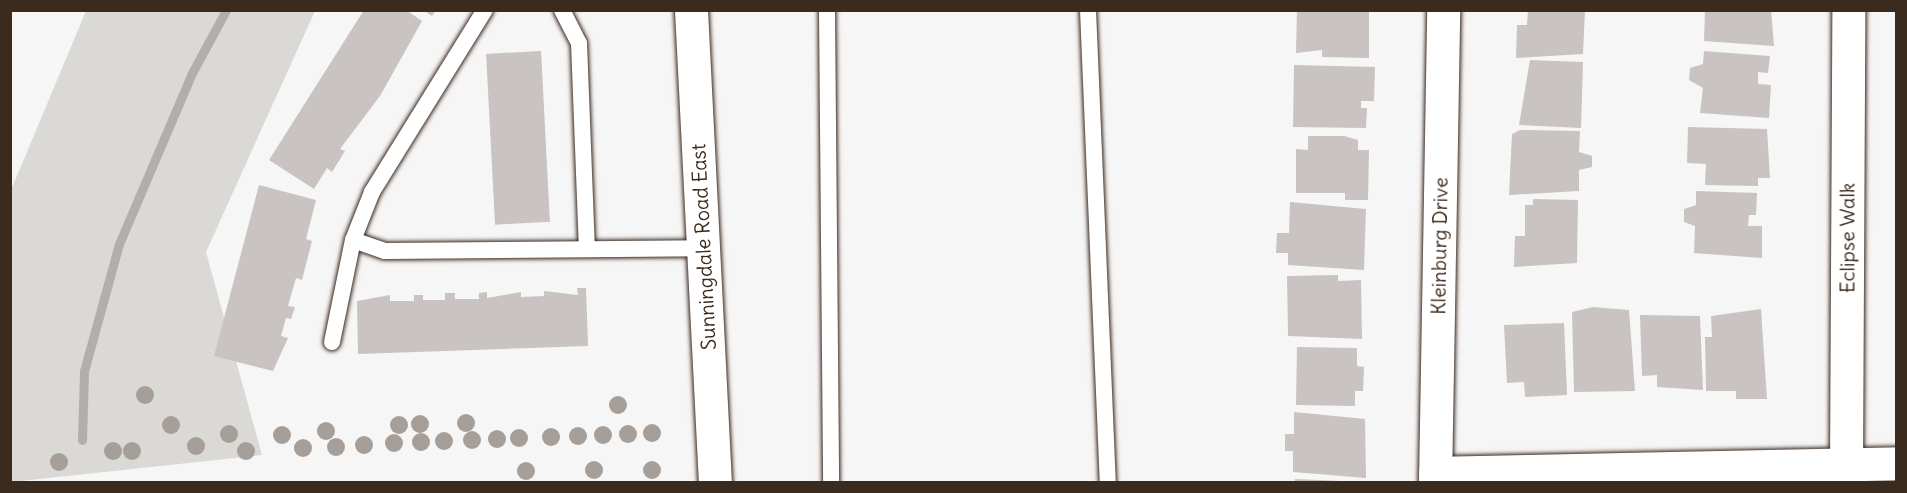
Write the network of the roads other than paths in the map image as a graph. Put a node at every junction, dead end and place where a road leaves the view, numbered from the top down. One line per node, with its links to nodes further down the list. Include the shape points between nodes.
1 (485, 10): 8 (lane, via 372,192)
2 (562, 10): 10 (lane, via 579,43)
3 (691, 10): 9 (street, Sunningdale Road East)
4 (827, 10): 16 (lane)
5 (1088, 10): 17 (lane)
6 (1443, 10): 14 (street, Kleinburg Drive)
7 (1848, 10): 13 (street, Eclipse Walk)
8 (353, 240): 10 (lane, via 385,251); 11 (lane)
9 (703, 248): 10 (lane); 15 (street, Sunningdale Road East)
10 (587, 249)
11 (332, 342)
12 (1896, 464): 13 (street)
13 (1846, 466): 14 (street)
14 (1435, 478)
15 (715, 483)
16 (831, 483)
17 (1108, 483)

